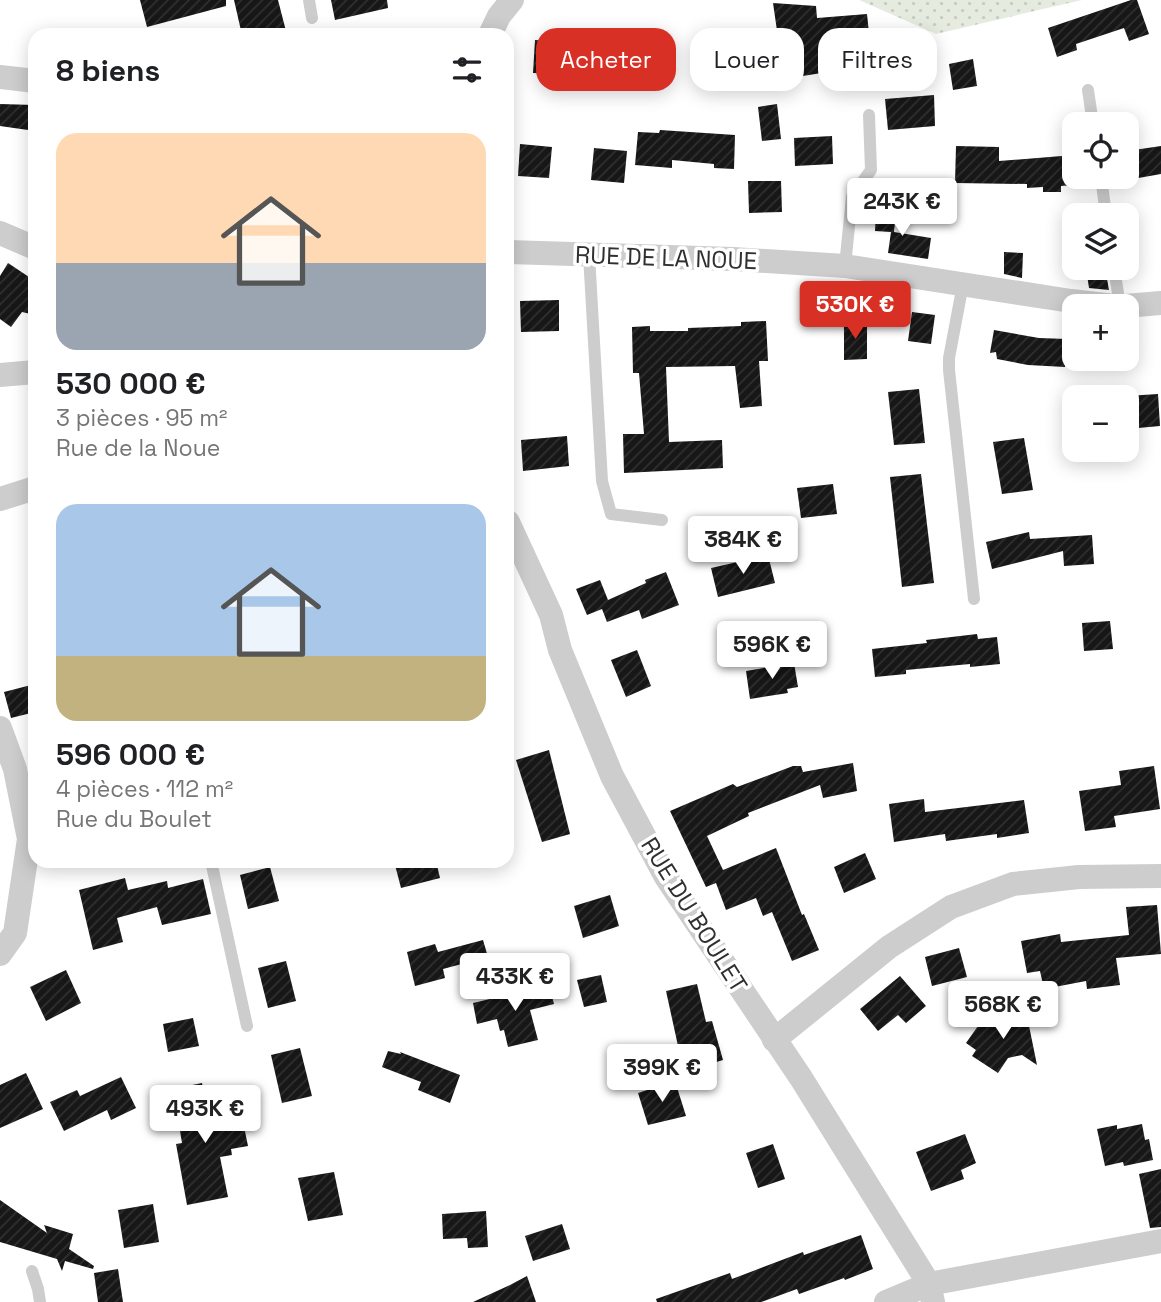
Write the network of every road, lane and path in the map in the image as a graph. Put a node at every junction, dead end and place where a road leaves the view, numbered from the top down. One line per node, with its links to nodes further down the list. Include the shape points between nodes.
1 (309, 0): 3 (lane)
2 (512, 0): 4 (street)
3 (313, 18)
4 (493, 28)
5 (0, 77): 6 (street)
6 (28, 80)
7 (1088, 90): 8 (lane)
8 (1091, 112)
9 (869, 115): 14 (lane, via 871,170 852,197)
10 (0, 233): 11 (street)
11 (28, 245)
12 (514, 252): 13 (street, RUE DE LA NOUE)
13 (589, 255): 14 (street, RUE DE LA NOUE); 23 (lane, via 602,481 611,514)
14 (845, 266): 15 (street, RUE DE LA NOUE)
15 (963, 284): 16 (street, RUE DE LA NOUE); 25 (lane, via 949,370)
16 (1062, 300)
17 (1161, 303): 18 (street)
18 (1139, 305)
19 (28, 373): 20 (street)
20 (0, 375)
21 (28, 490): 22 (street)
22 (0, 499)
23 (662, 520)
24 (514, 535): 33 (street, RUE DU BOULET, via 551,615 560,650 612,776 666,877)
25 (974, 599)
26 (0, 728): 27 (street)
27 (28, 822)
28 (28, 860): 31 (street, via 15,933)
29 (213, 868): 32 (lane)
30 (1161, 876): 33 (street, via 1013,884 951,907 889,947)
31 (0, 954)
32 (247, 1026)
33 (774, 1040): 36 (street, RUE DU BOULET)
34 (1159, 1247): 36 (street)
35 (32, 1272): 37 (lane)
36 (931, 1293): 38 (street)
37 (40, 1302)
38 (886, 1302)

